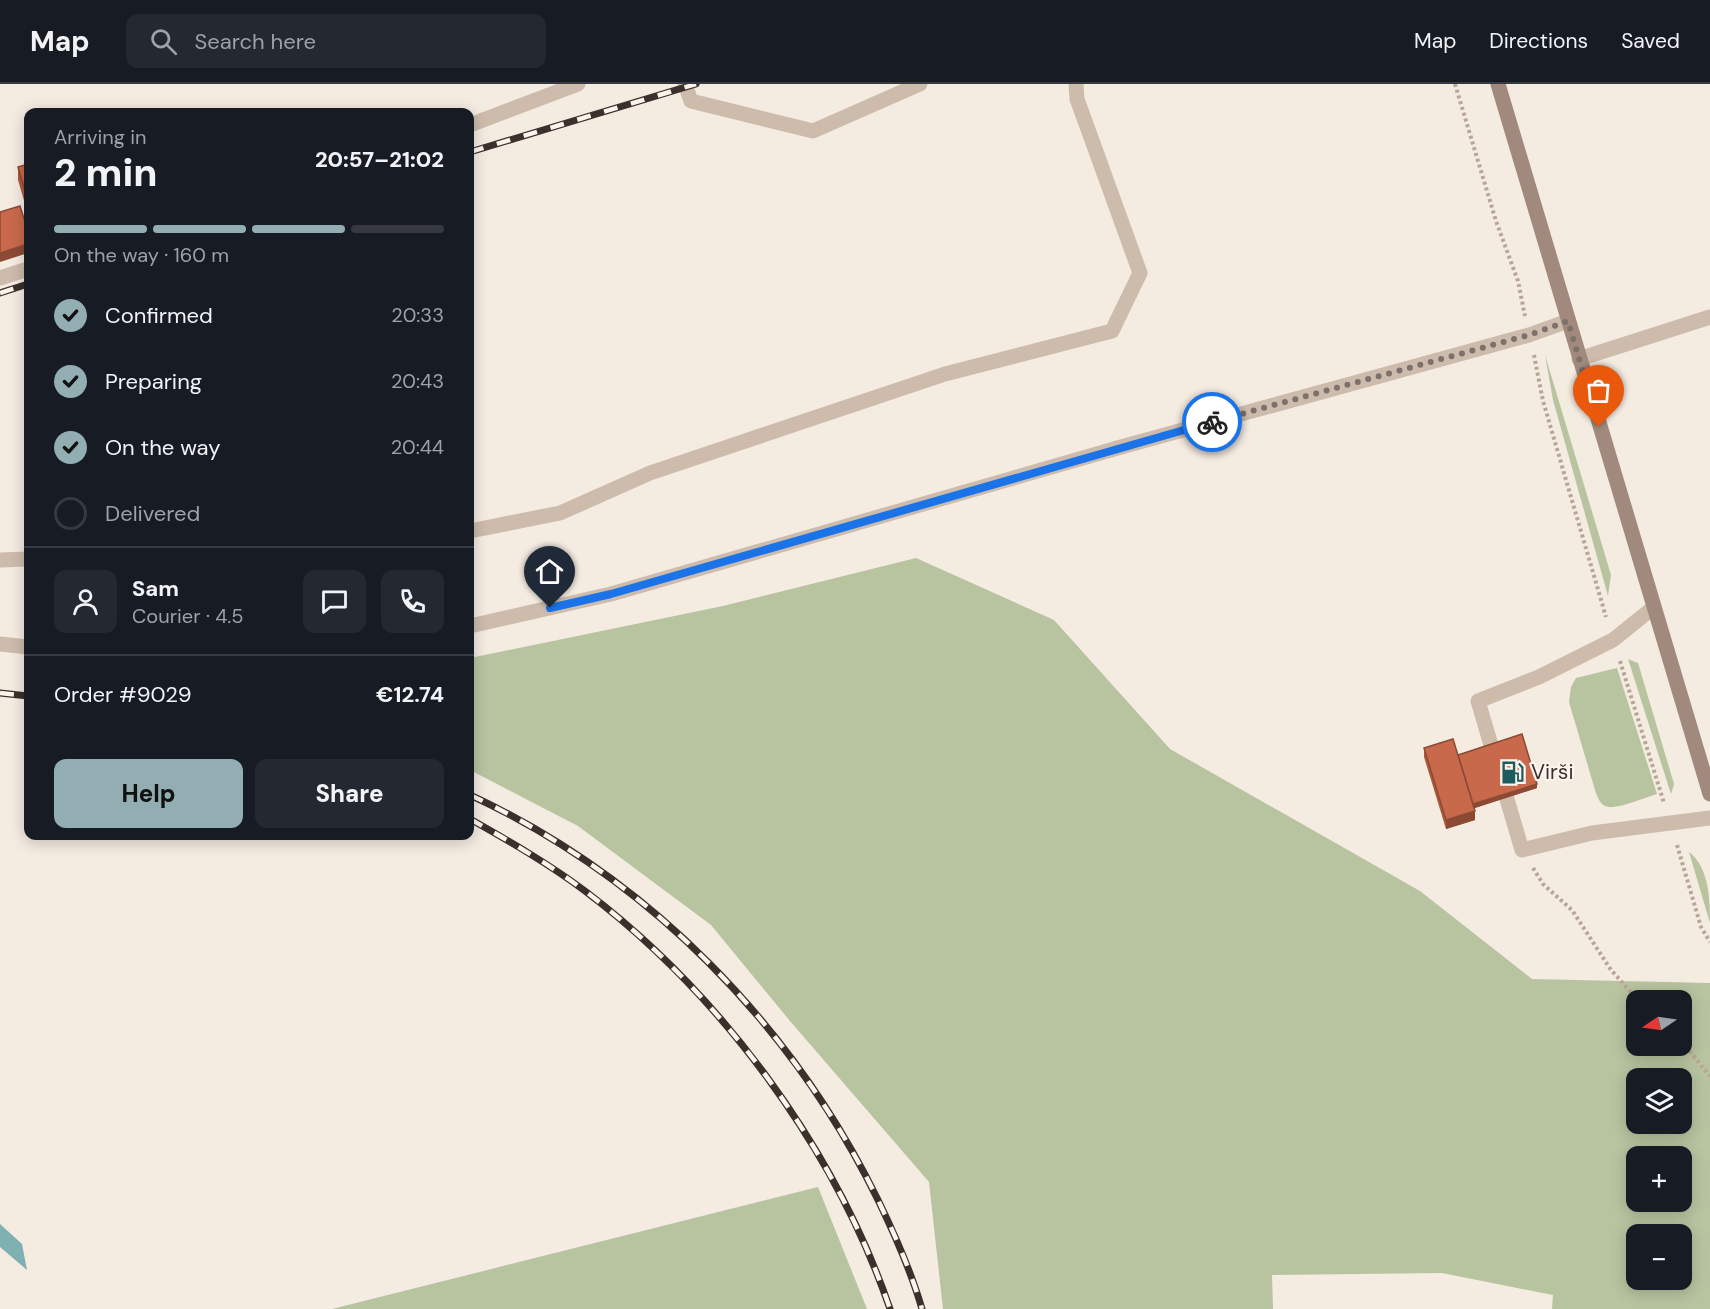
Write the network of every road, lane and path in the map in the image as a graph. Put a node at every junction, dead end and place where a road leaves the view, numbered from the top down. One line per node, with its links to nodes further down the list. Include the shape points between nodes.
1 (578, 84): 7 (street)
2 (686, 84): 3 (street, via 691,101 813,131)
3 (920, 84)
4 (1076, 84): 14 (street, via 1077,99 1140,273 1112,331 945,374 650,472 560,513)
5 (1455, 84): 12 (path, via 1518,281)
6 (1498, 84): 11 (main road)
7 (474, 123)
8 (24, 270): 9 (street)
9 (0, 278)
10 (1710, 317): 13 (street)
11 (1568, 321): 12 (street); 13 (main road)
12 (1529, 335): 18 (street, via 611,594); 19 (path, via 1543,401)
13 (1579, 359): 17 (main road)
14 (474, 530)
15 (24, 559): 16 (street)
16 (0, 560)
17 (1654, 607): 19 (street); 22 (main road)
18 (474, 625)
19 (1613, 640): 24 (path); 25 (street, via 1539,677 1478,701)
20 (0, 644): 21 (street)
21 (24, 647)
22 (1710, 794)
23 (1710, 818): 24 (street)
24 (1671, 824): 25 (street, via 1592,833); 26 (path, via 1701,927)
25 (1522, 850): 27 (path, via 1543,884 1572,910 1611,970)
26 (1710, 942)
27 (1629, 990)
28 (1692, 1054): 29 (path)
29 (1710, 1076)

